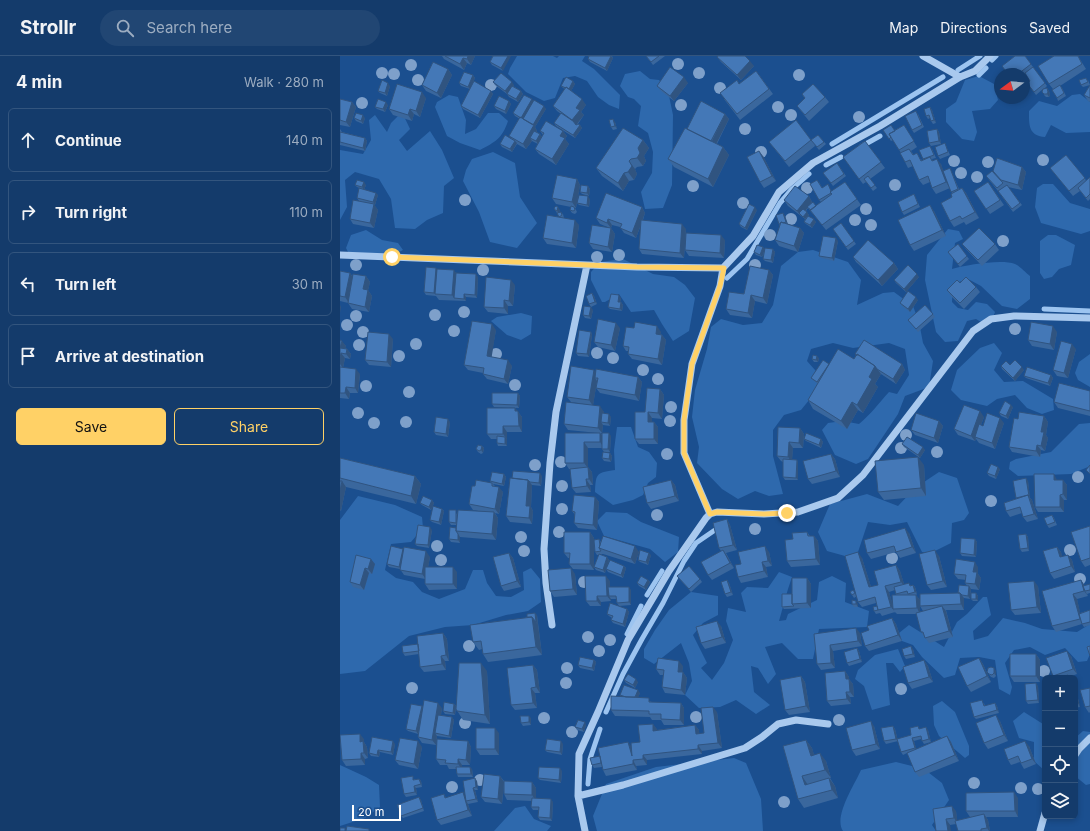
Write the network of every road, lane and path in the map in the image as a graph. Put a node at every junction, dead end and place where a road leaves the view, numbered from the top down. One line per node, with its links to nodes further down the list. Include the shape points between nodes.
1 (923, 56): 3 (street)
2 (990, 56): 3 (street, via 975,71)
3 (960, 77): 6 (street, via 813,163 779,192 753,236)
4 (340, 255): 5 (street)
5 (587, 265): 6 (street); 9 (street, via 556,412 550,463 544,549)
6 (724, 268): 8 (street, via 692,364 684,420 684,453)
7 (1090, 318): 8 (street, via 1014,316 991,319 973,331 863,474 838,498 798,512)
8 (710, 514): 13 (street, via 669,571 628,640 579,754)
9 (552, 626)
10 (828, 724): 13 (street, via 796,720 778,724 745,748)
11 (1090, 738): 12 (street)
12 (1078, 750)
13 (578, 796): 15 (street)
14 (1043, 819): 16 (street)
15 (585, 831)
16 (1040, 831)

